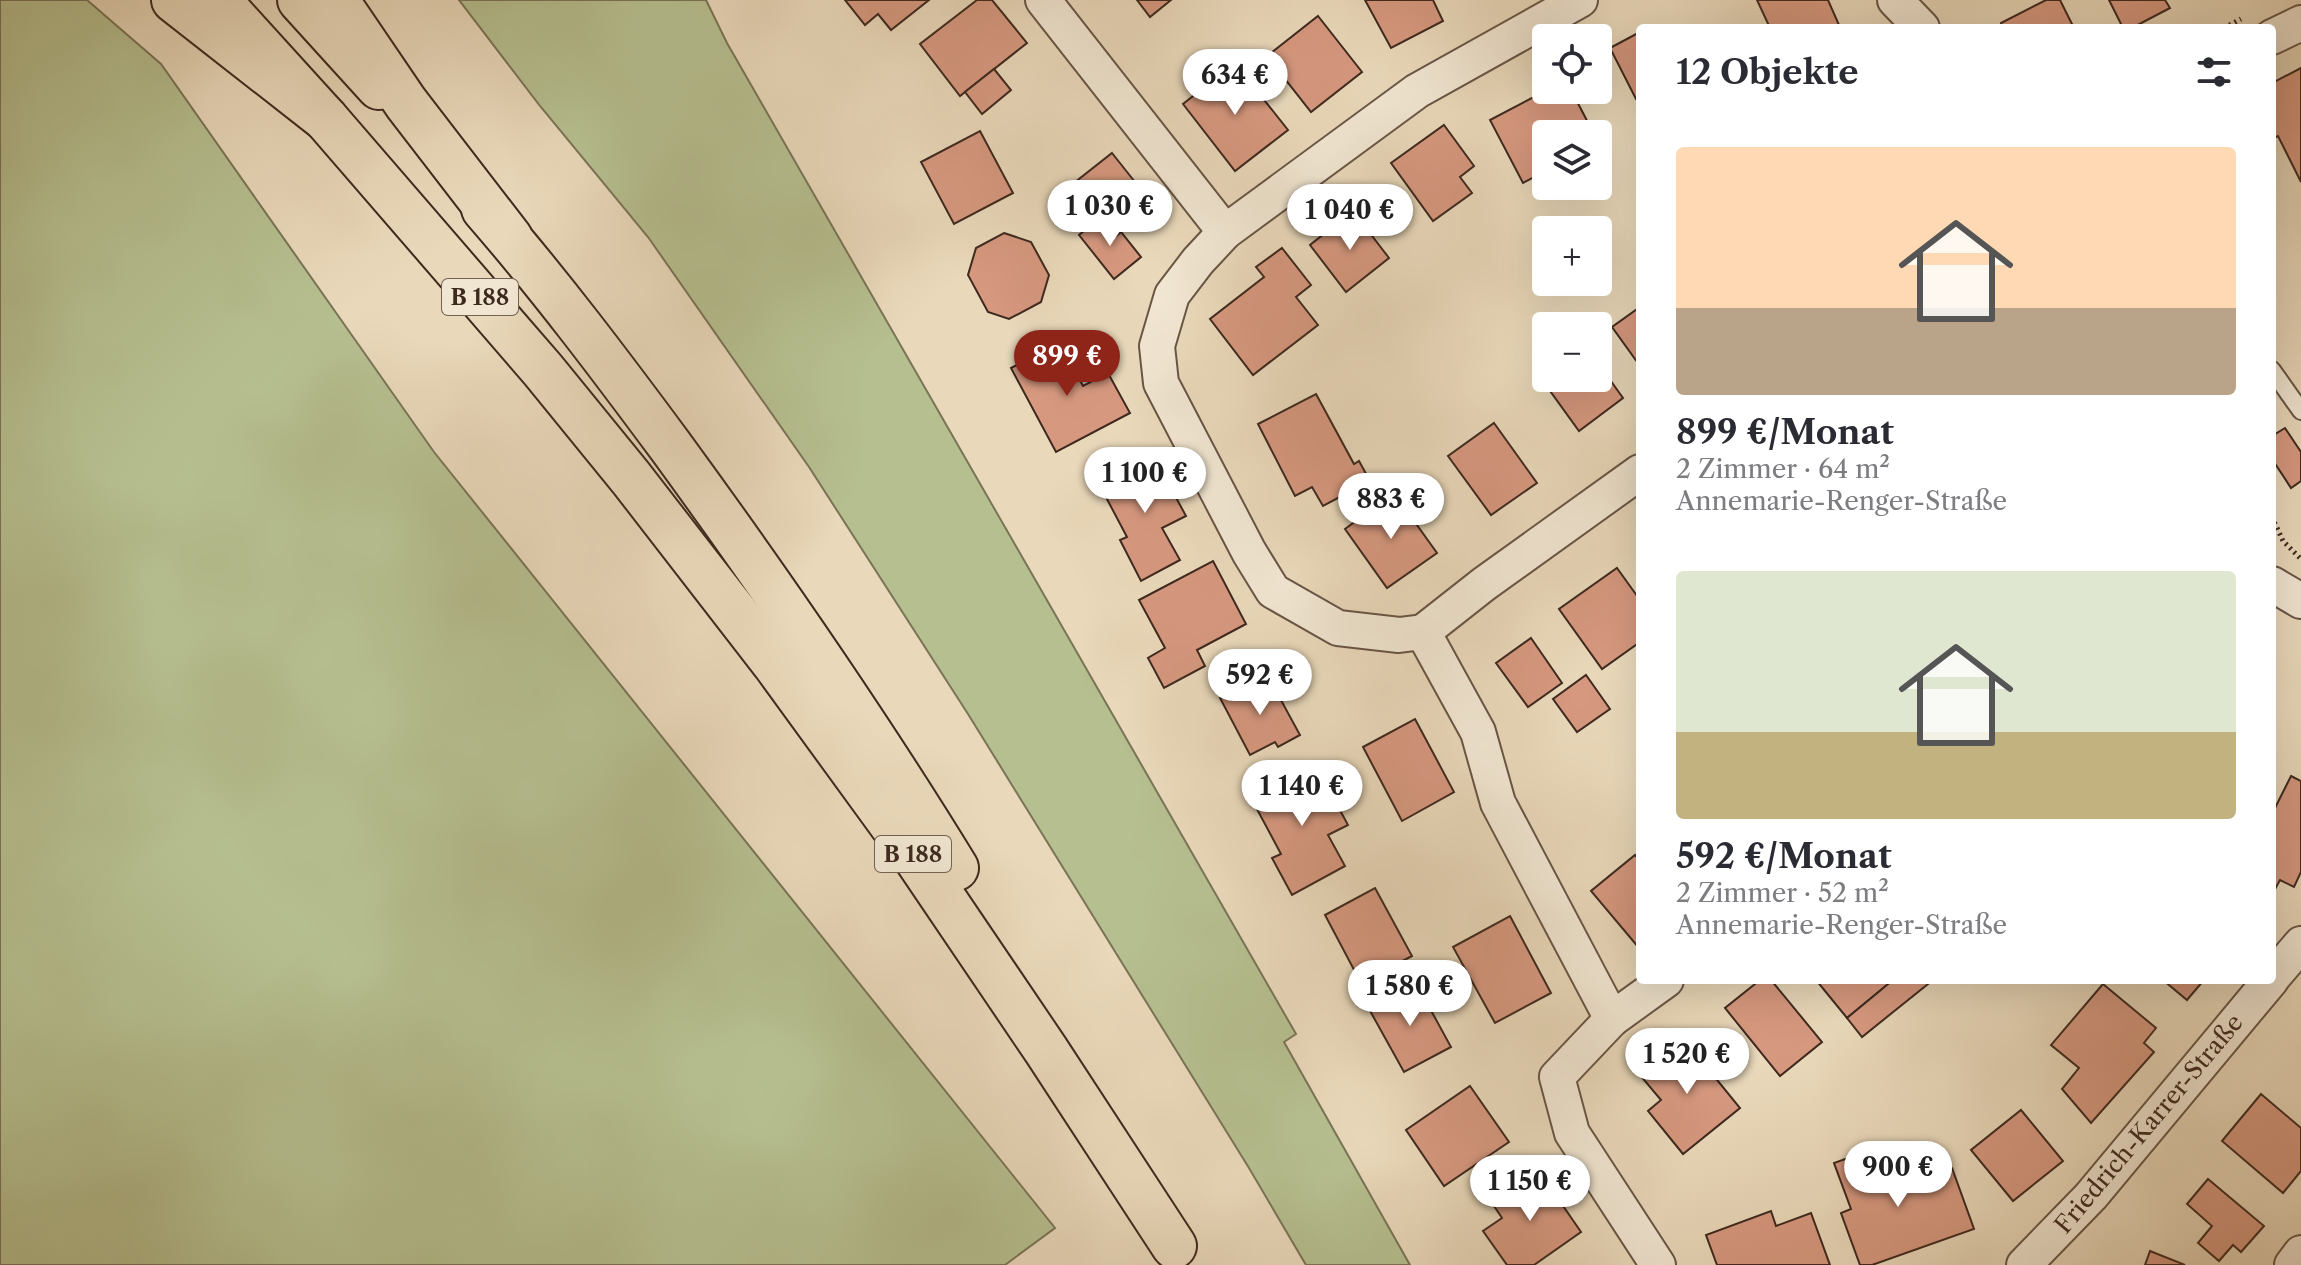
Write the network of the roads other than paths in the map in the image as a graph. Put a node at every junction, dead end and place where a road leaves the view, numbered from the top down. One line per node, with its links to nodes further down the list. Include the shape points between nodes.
1 (174, 0): 11 (main road)
2 (218, 0): 11 (main road, B 188)
3 (300, 0): 13 (main road, B 188)
4 (336, 0): 13 (main road, via 406,103)
5 (1043, 0): 12 (street)
6 (1580, 0): 12 (street, via 1417,91)
7 (1895, 0): 9 (street)
8 (2301, 23): 10 (street)
9 (1918, 24)
10 (2276, 35)
11 (326, 119): 26 (main road, B 188, via 543,370 775,664 914,855)
12 (1225, 232): 19 (street, via 1172,295 1157,346 1161,383 1273,591 1338,628 1399,635)
13 (510, 238): 26 (main road, B 188, via 729,526 910,795 1007,952)
14 (2276, 376): 15 (lane)
15 (2301, 411)
16 (1636, 475): 19 (street)
17 (2276, 586): 18 (street)
18 (2301, 601)
19 (1423, 632): 24 (street, via 1478,732 1498,803)
20 (2301, 944): 21 (street, Friedrich-Karrer-Straße)
21 (2276, 973)
22 (1660, 984): 24 (street)
23 (2267, 984): 28 (street, Friedrich-Karrer-Straße, via 2091,1196)
24 (1612, 1019): 27 (street, via 1557,1077 1572,1133)
25 (2301, 1253): 29 (street)
26 (1179, 1256)
27 (1658, 1265)
28 (2024, 1265)
29 (2292, 1265)

